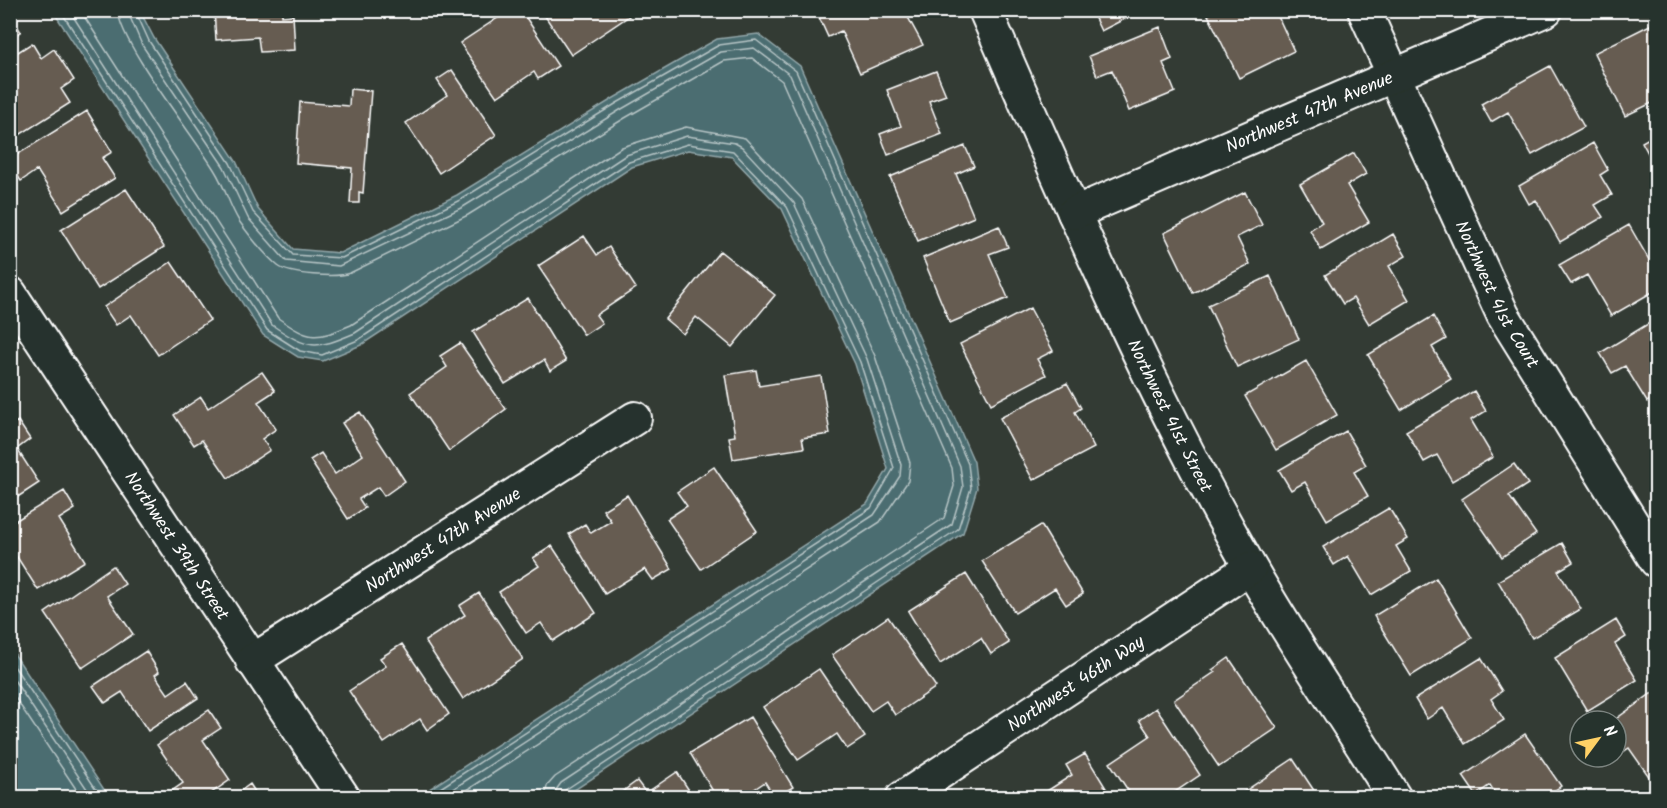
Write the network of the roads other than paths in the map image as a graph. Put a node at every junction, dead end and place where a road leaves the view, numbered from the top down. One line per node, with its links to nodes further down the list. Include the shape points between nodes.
1 (985, 10): 5 (street, Northwest 41st Street)
2 (1364, 10): 4 (street, Northwest 41st Court)
3 (1546, 10): 4 (street, Northwest 47th Avenue)
4 (1393, 77): 5 (street, Northwest 47th Avenue); 8 (street, Northwest 41st Court, via 1503,315)
5 (1074, 213): 9 (street, Northwest 41st Street, via 1175,427)
6 (10, 293): 10 (street, Northwest 39th Street)
7 (635, 418): 10 (street, Northwest 47th Avenue)
8 (1656, 561)
9 (1250, 568): 12 (street, Northwest 46th Way); 13 (street, Northwest 41st Street)
10 (252, 661): 11 (street, Northwest 39th Street)
11 (344, 798)
12 (903, 798)
13 (1395, 798)

